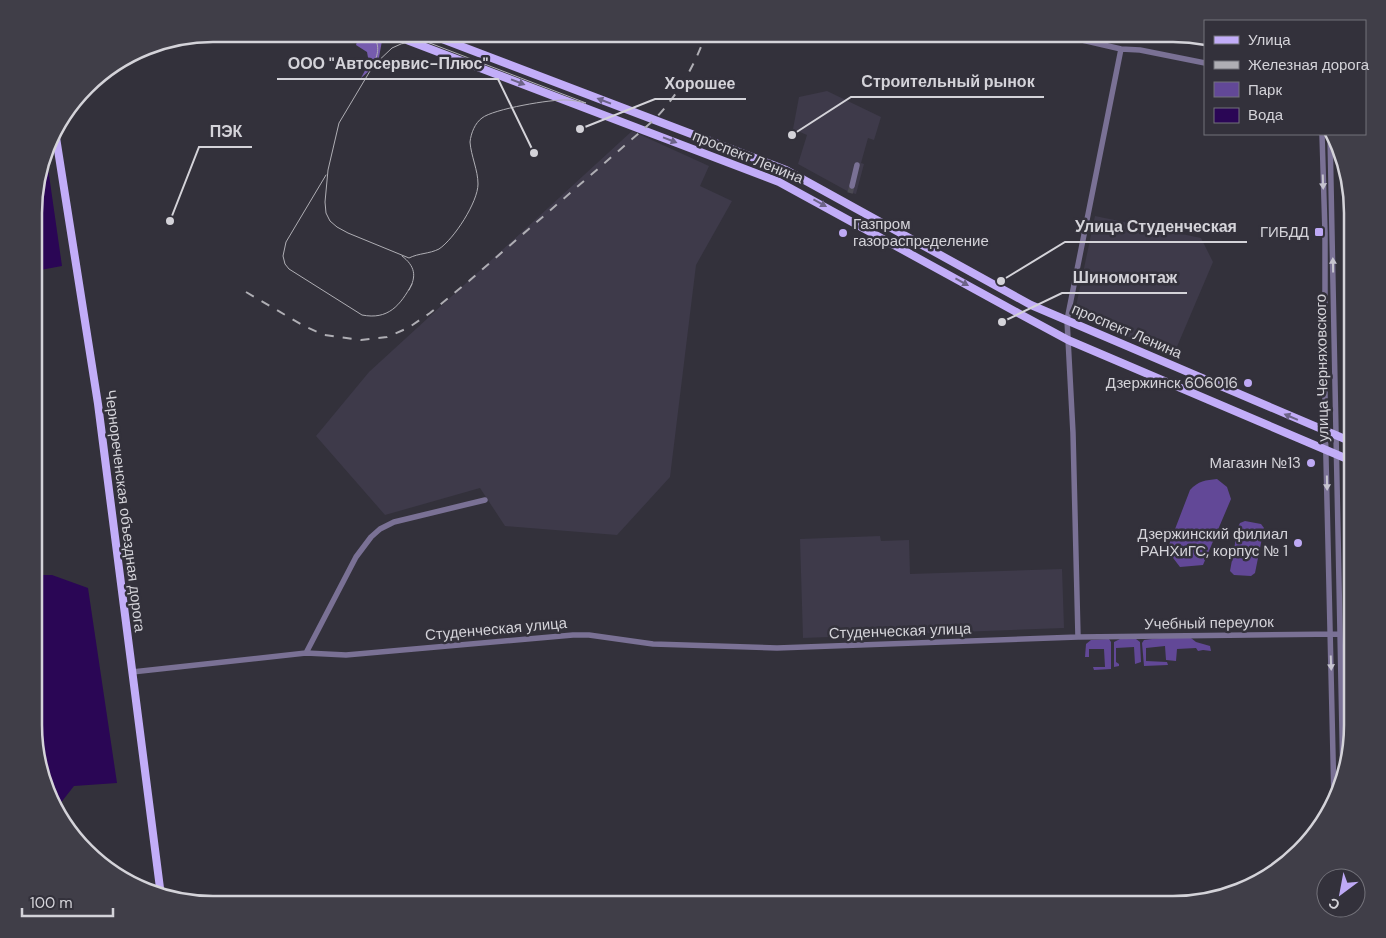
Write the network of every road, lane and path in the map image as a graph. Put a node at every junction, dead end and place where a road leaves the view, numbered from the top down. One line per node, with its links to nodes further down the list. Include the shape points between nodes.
1 (412, 42): 12 (main road, проспект Ленина, one-way to 12, via 779,182)
2 (450, 42): 11 (main road, проспект Ленина, one-way to 2, via 1031,305 786,170)
3 (1091, 42): 4 (street)
4 (1121, 49): 5 (street); 11 (street)
5 (1204, 63)
6 (1322, 135): 13 (street, one-way to 13)
7 (56, 145): 24 (main road, Чернореченская объездная дорога, via 98,404)
8 (1330, 146): 14 (street, улица Черняховского, one-way to 8)
9 (857, 165): 10 (street)
10 (852, 186)
11 (1067, 320): 12 (street); 13 (main road, проспект Ленина, one-way to 11)
12 (1068, 340): 16 (main road, проспект Ленина); 22 (street, via 1074,433)
13 (1325, 432): 14 (main road, проспект Ленина); 16 (street)
14 (1336, 436): 15 (main road, проспект Ленина); 17 (street, улица Черняховского)
15 (1343, 439)
16 (1326, 450): 17 (main road, проспект Ленина); 20 (street, one-way to 20)
17 (1336, 455): 18 (main road, проспект Ленина); 21 (street, улица Черняховского)
18 (1343, 458)
19 (485, 500): 23 (street, via 394,522 380,529 356,556)
20 (1330, 634): 21 (street, Учебный переулок); 22 (street, Учебный переулок); 26 (street, one-way to 26)
21 (1340, 634): 25 (street, улица Черняховского)
22 (1078, 637): 23 (street, Студенческая улица, via 777,648 653,644 573,635 346,655)
23 (306, 653): 24 (street, Студенческая улица)
24 (132, 672): 27 (main road, Чернореченская объездная дорога)
25 (1342, 742)
26 (1334, 781)
27 (160, 887)

